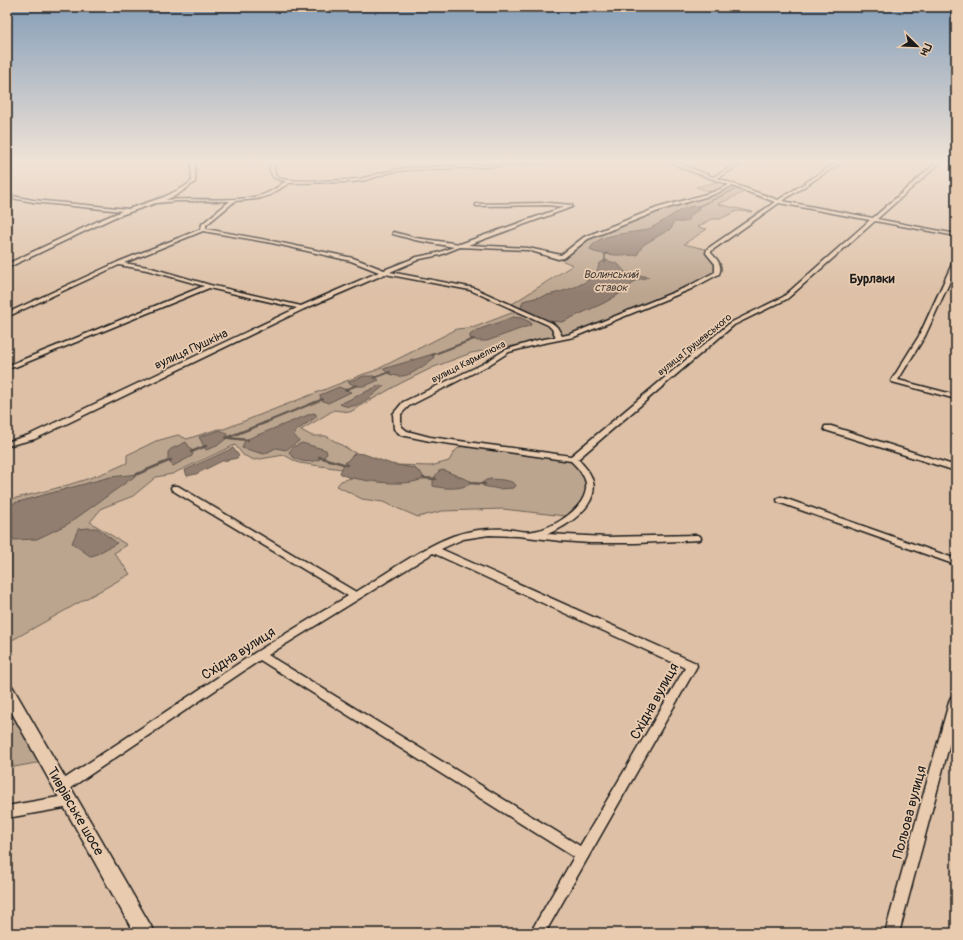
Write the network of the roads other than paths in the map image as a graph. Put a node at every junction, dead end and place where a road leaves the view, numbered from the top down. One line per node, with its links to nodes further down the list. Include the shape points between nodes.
1 (89, 206): 9 (street)
2 (144, 206): 9 (street); 10 (street)
3 (227, 206): 12 (street, via 204,225)
4 (569, 206): 15 (street, вулиця Пушкіна)
5 (670, 206): 15 (street, via 586,238 562,257 528,248)
6 (772, 206): 23 (street, вулиця Кармелюка, via 709,250 708,253 717,264 717,273 689,288)
7 (799, 206): 11 (street)
8 (890, 206): 11 (street, вулиця Грушевського)
9 (115, 208): 10 (street)
10 (129, 210): 18 (street, via 82,229)
11 (874, 220): 14 (street); 28 (street, вулиця Грушевського, via 785,298 732,324)
12 (203, 230): 17 (street); 19 (street, via 353,260)
13 (395, 233): 15 (street)
14 (956, 235)
15 (460, 246): 19 (street, вулиця Пушкіна)
16 (956, 262): 25 (street, via 922,336 894,381)
17 (120, 263): 20 (street); 22 (street)
18 (7, 266)
19 (384, 272): 21 (street, вулиця Пушкіна); 23 (street, via 472,289 550,324)
20 (210, 286): 21 (street); 24 (street, via 13,366)
21 (302, 308): 27 (street, вулиця Пушкіна, via 32,437)
22 (7, 314)
23 (560, 339): 28 (street, вулиця Кармелюка, via 507,351 485,365 406,404 397,414 397,427 404,433 430,439)
24 (7, 366)
25 (956, 397)
26 (828, 428): 29 (street)
27 (7, 444)
28 (573, 459): 32 (street, via 581,465 589,479 588,499 561,525)
29 (956, 469)
30 (175, 488): 36 (street)
31 (781, 500): 35 (street)
32 (530, 535): 33 (street, Східна вулиця, via 574,539); 34 (street, Східна вулиця, via 492,532 470,535)
33 (697, 538)
34 (433, 549): 36 (street, Східна вулиця); 42 (street, Східна вулиця, via 692,666)
35 (956, 562)
36 (355, 596): 37 (street, Східна вулиця)
37 (260, 656): 40 (street, Східна вулиця); 42 (street)
38 (7, 690): 40 (main road, Тиврівське шосе)
39 (956, 699): 45 (street, Польова вулиця)
40 (66, 794): 41 (street); 43 (main road, Тиврівське шосе)
41 (7, 812)
42 (583, 855): 44 (street, Східна вулиця)
43 (145, 933)
44 (537, 933)
45 (892, 933)

